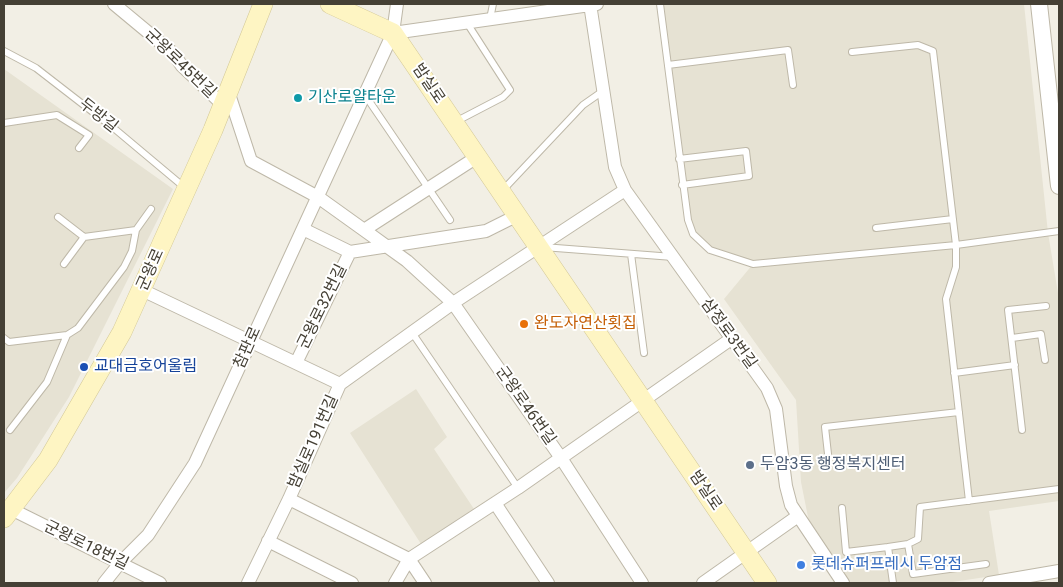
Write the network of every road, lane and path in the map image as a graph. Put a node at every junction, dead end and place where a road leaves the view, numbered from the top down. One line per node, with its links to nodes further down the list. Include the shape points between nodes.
1 (114, 4): 18 (street, 군왕로45번길, via 173,53 182,66)
2 (263, 4): 18 (main road, 군왕로)
3 (330, 4): 11 (main road)
4 (397, 4): 11 (street, 참판로)
5 (493, 4): 9 (lane)
6 (593, 4): 9 (street); 16 (street, 삼정로3번길)
7 (660, 4): 14 (lane)
8 (1039, 4): 25 (street)
9 (490, 19): 10 (street)
10 (467, 22): 11 (street); 19 (lane, via 510,90 503,97)
11 (393, 33): 17 (street, 참판로); 19 (main road, 밤실로)
12 (4, 51): 26 (lane, 두방길, via 36,68)
13 (852, 52): 34 (lane, via 918,44 933,52)
14 (668, 65): 15 (lane, via 788,50); 23 (lane)
15 (793, 85)
16 (604, 90): 28 (street, 삼정로3번길, via 615,167); 29 (lane, via 583,105)
17 (365, 95): 27 (lane); 30 (street, 참판로)
18 (225, 98): 26 (main road, 군왕로); 30 (street, 군왕로46번길, via 251,161)
19 (454, 122): 22 (main road, 밤실로)
20 (4, 123): 21 (lane, via 57,115 89,135)
21 (79, 148)
22 (477, 156): 27 (street); 29 (main road, 밤실로)
23 (679, 159): 24 (lane); 24 (lane, via 746,151 749,176)
24 (682, 184): 42 (lane, via 688,220 699,241 710,250 753,264)
25 (1059, 186)
26 (186, 189): 49 (main road, 군왕로)
27 (427, 189): 35 (lane); 39 (street)
28 (625, 190): 43 (street); 47 (street, 삼정로3번길)
29 (501, 193): 32 (main road, 밤실로)
30 (318, 197): 37 (street, 참판로); 39 (street, 군왕로46번길)
31 (151, 209): 38 (lane)
32 (516, 216): 43 (main road, 밤실로); 44 (street, via 486,231)
33 (58, 217): 41 (lane)
34 (953, 219): 36 (lane); 42 (lane)
35 (450, 220)
36 (876, 228)
37 (303, 229): 45 (street); 57 (street, 참판로)
38 (136, 230): 41 (lane); 53 (lane, via 132,251 124,268 78,328)
39 (364, 230): 44 (street, 군왕로46번길)
40 (1059, 232): 42 (lane)
41 (84, 237): 48 (lane)
42 (956, 244): 62 (lane, via 956,267 946,299)
43 (538, 246): 46 (lane); 50 (street, 밤실로191번길); 64 (main road, 밤실로)
44 (387, 247): 45 (street); 50 (street, 군왕로46번길)
45 (350, 252): 60 (street, 군왕로32번길)
46 (631, 254): 47 (lane); 58 (lane)
47 (674, 258): 56 (street, 삼정로3번길)
48 (64, 264)
49 (142, 290): 57 (street, 군왕로32번길); 76 (main road, 군왕로, via 122,332 48,460)
50 (453, 303): 52 (street, 밤실로191번길); 69 (street, 군왕로46번길)
51 (1046, 306): 55 (lane, via 1008,310)
52 (413, 334): 63 (street, 밤실로191번길); 70 (lane)
53 (67, 335): 54 (lane, via 9,342); 66 (lane, via 47,382)
54 (4, 338)
55 (1012, 338): 59 (lane, via 1041,334); 61 (lane)
56 (731, 340): 64 (street); 77 (street, 삼정로3번길, via 760,376 774,401 786,486)
57 (251, 341): 60 (street, 군왕로32번길); 83 (street, 참판로, via 183,484 148,535)
58 (644, 352)
59 (1045, 360)
60 (296, 363): 63 (street, 군왕로32번길)
61 (1015, 365): 62 (lane); 67 (lane)
62 (954, 373): 65 (lane)
63 (340, 384): 72 (street, 밤실로191번길)
64 (642, 399): 69 (street); 81 (main road, 밤실로)
65 (959, 412): 68 (lane, via 825,427); 73 (lane)
66 (10, 430)
67 (1022, 430)
68 (828, 454)
69 (561, 458): 70 (street); 93 (street, 군왕로46번길)
70 (518, 488): 74 (street)
71 (1059, 489): 73 (lane)
72 (289, 499): 78 (street, 밤실로191번길); 82 (street, 밤실로191번길)
73 (969, 501): 79 (lane, via 920,507 918,539)
74 (494, 503): 82 (street); 86 (street)
75 (842, 508): 80 (lane, via 846,552)
76 (6, 510): 83 (street, 군왕로18번길)
77 (798, 516): 81 (street); 96 (street, 삼정로3번길)
78 (268, 541): 89 (street, 밤실로191번길); 90 (street)
79 (908, 544): 80 (lane); 84 (lane, via 913,574)
80 (888, 547): 97 (lane)
81 (748, 553): 94 (street); 95 (main road, 밤실로)
82 (409, 560): 91 (street); 92 (street)
83 (120, 563): 87 (street, 참판로); 88 (street, 군왕로18번길)
84 (986, 564)
85 (1059, 571): 98 (street)
86 (548, 582)
87 (104, 583)
88 (160, 583)
89 (248, 583)
90 (352, 583)
91 (395, 583)
92 (425, 583)
93 (642, 583)
94 (703, 583)
95 (767, 583)
96 (843, 583)
97 (893, 583)
98 (989, 583)

